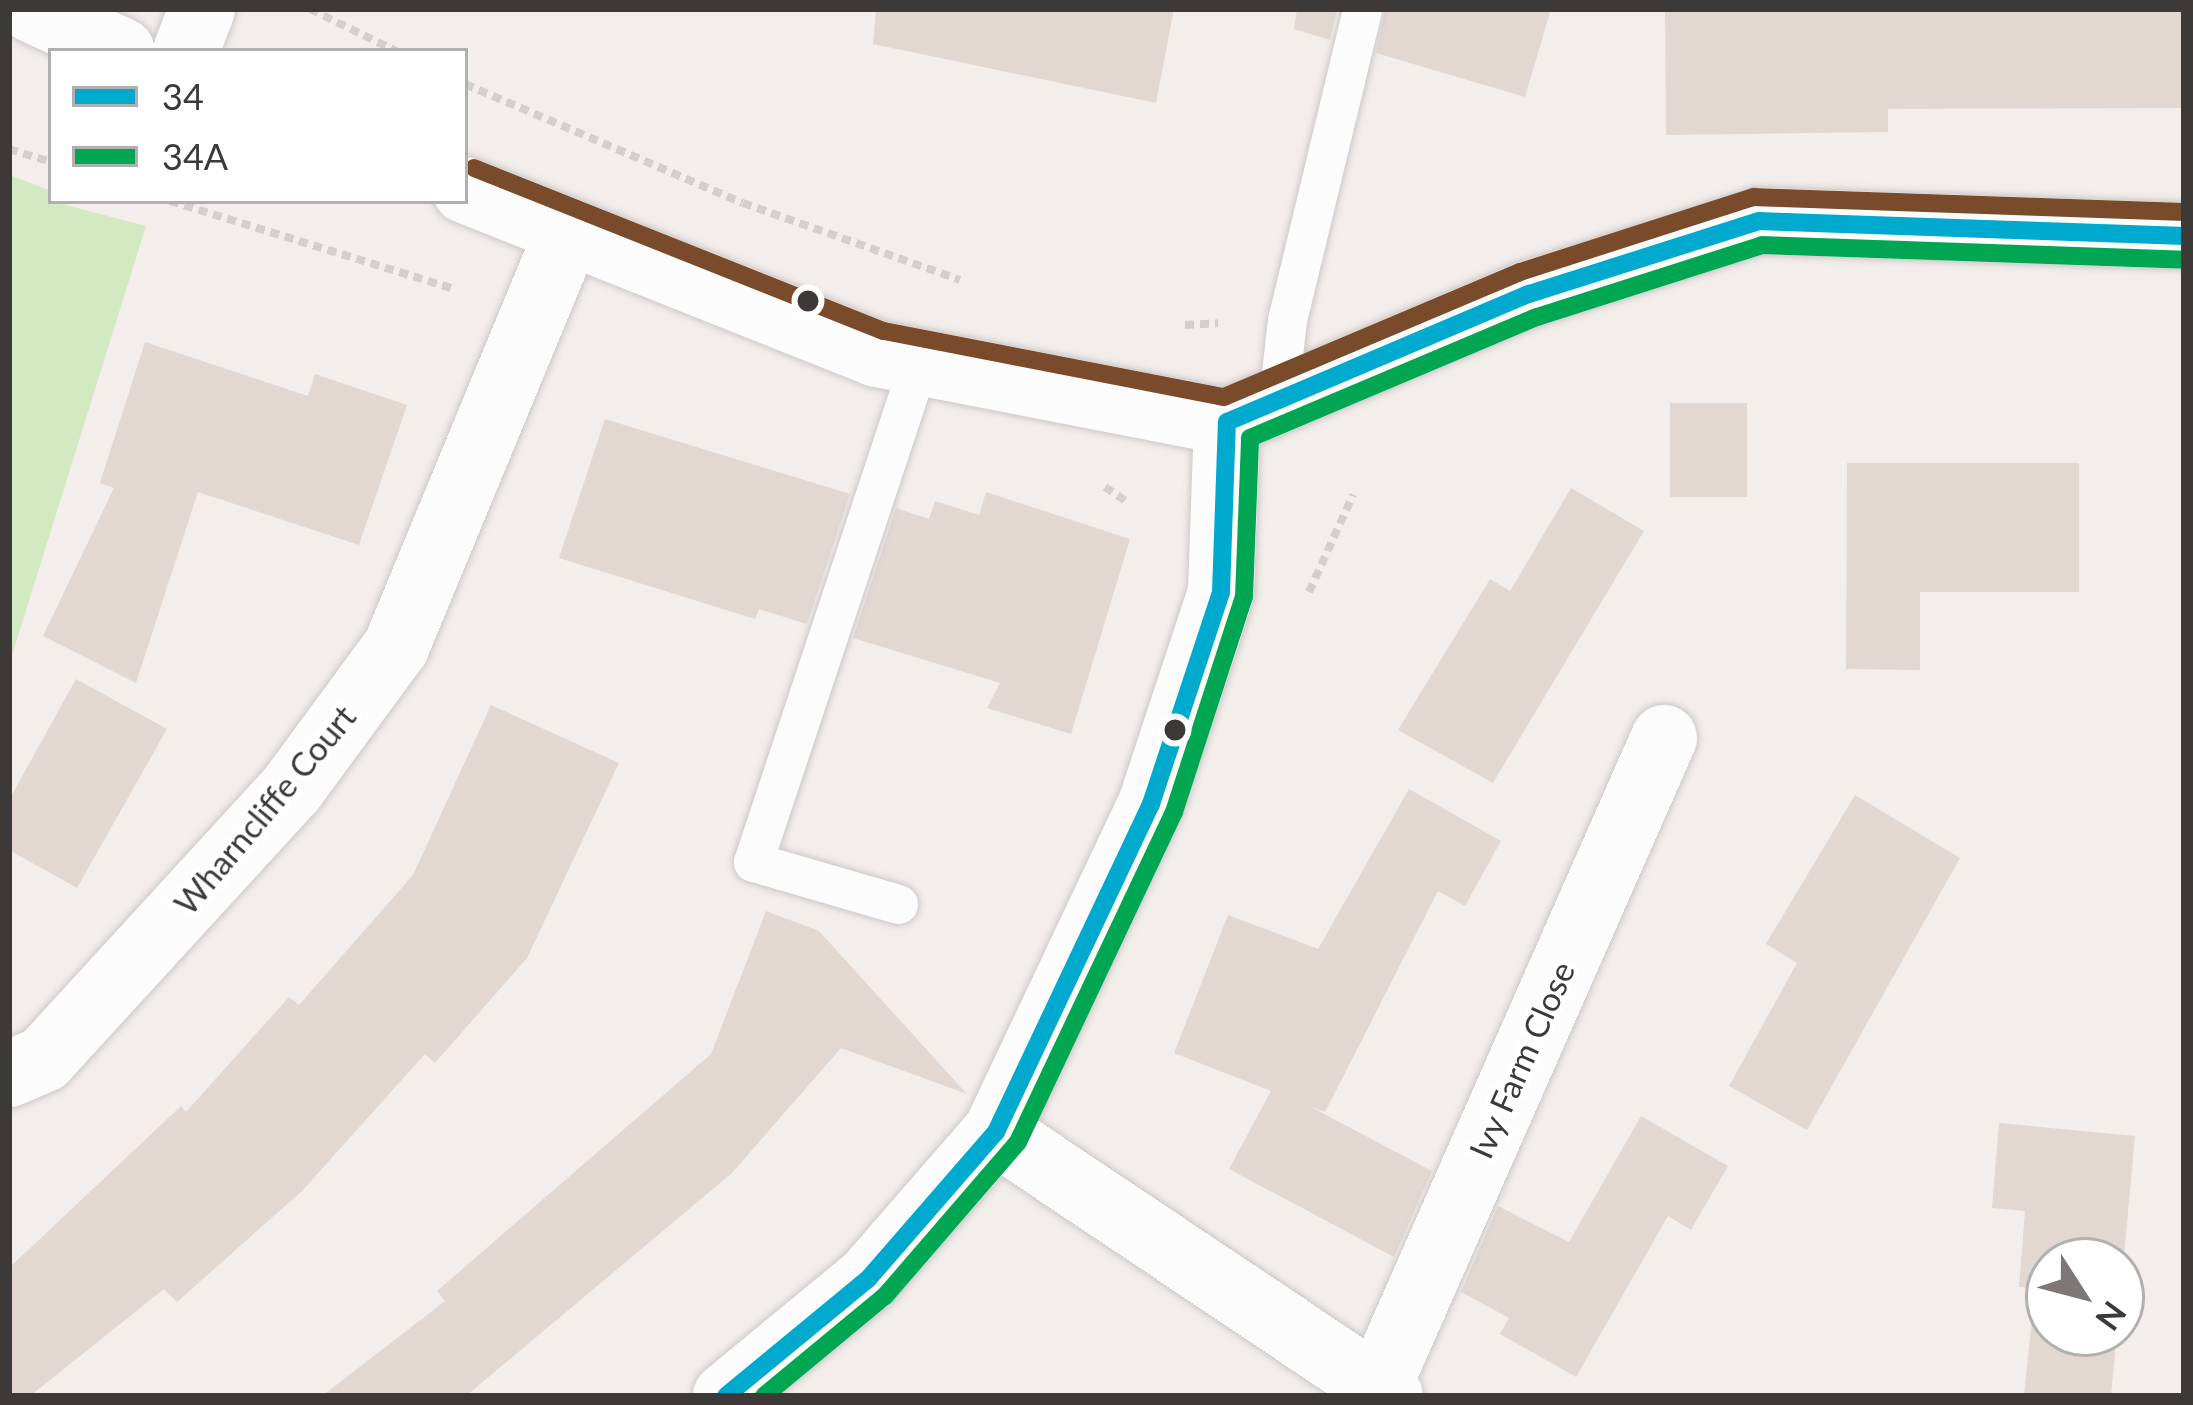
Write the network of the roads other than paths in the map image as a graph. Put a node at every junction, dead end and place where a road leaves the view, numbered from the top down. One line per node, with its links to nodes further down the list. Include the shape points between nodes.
1 (32, 9): 4 (street)
2 (202, 9): 5 (street)
3 (1362, 9): 10 (lane, via 1287,320)
4 (116, 48)
5 (187, 48)
6 (468, 191): 7 (street)
7 (568, 231): 9 (street); 13 (street, Wharncliffe Court, via 396,647 293,787 44,1059)
8 (2184, 236): 10 (street, via 1760,221 1528,294)
9 (919, 362): 10 (street); 12 (lane, via 752,862)
10 (1252, 411): 14 (street, via 1214,613 1151,804)
11 (1664, 738): 15 (street, Ivy Farm Close)
12 (898, 904)
13 (9, 1074)
14 (996, 1132): 15 (street, Ivy Farm Close); 16 (street, via 868,1280)
15 (1385, 1389)
16 (726, 1396)

